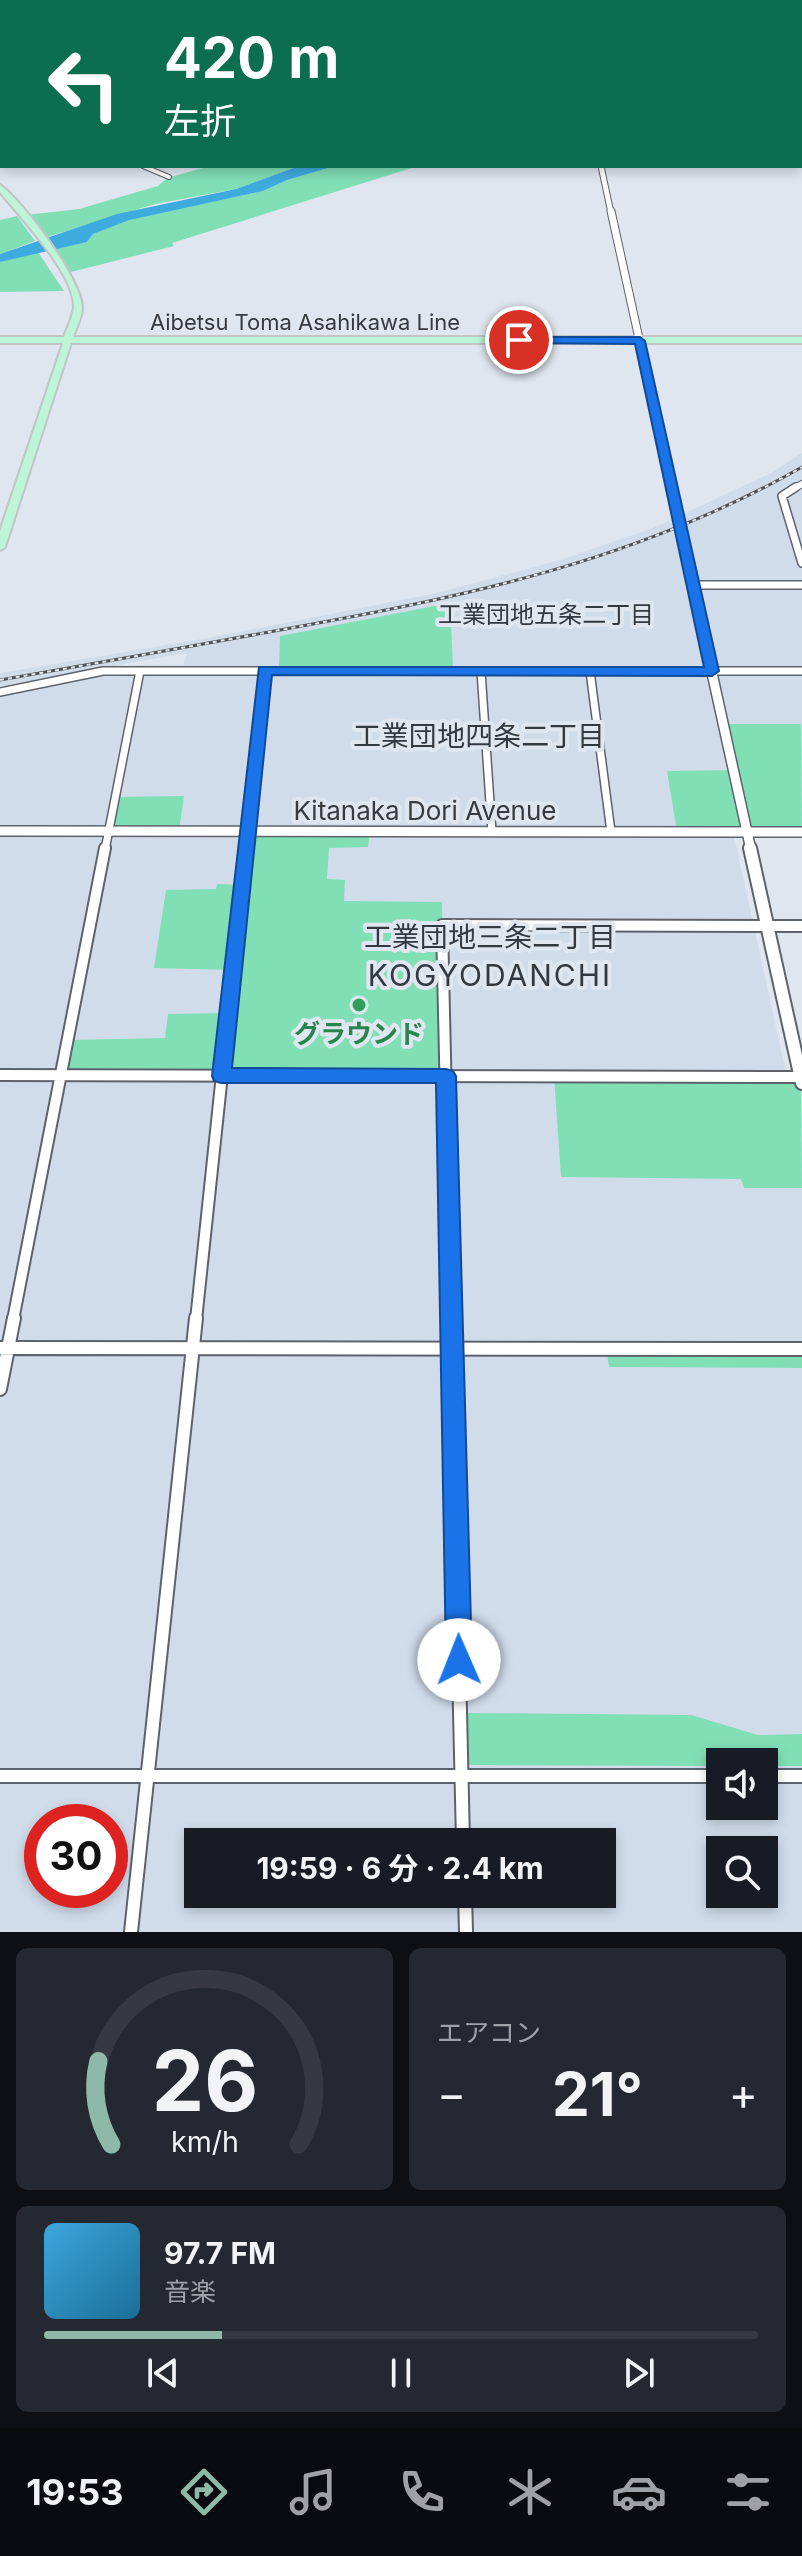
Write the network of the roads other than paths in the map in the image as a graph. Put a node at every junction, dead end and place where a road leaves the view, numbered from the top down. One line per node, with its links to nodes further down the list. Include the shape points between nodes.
1 (148, 168): 3 (street)
2 (601, 168): 10 (street)
3 (169, 177)
4 (0, 187): 6 (main road)
5 (0, 194): 6 (main road)
6 (28, 228): 8 (main road, via 59,266 72,301)
7 (0, 340): 8 (main road, Aibetsu Toma Asahikawa Line)
8 (65, 340): 10 (main road, Aibetsu Toma Asahikawa Line); 12 (main road); 13 (main road)
9 (802, 340): 10 (main road, Aibetsu Toma Asahikawa Line)
10 (640, 341): 15 (street)
11 (802, 484): 14 (street, via 782,496)
12 (0, 525)
13 (0, 547)
14 (802, 563)
15 (693, 585): 16 (street); 21 (street)
16 (802, 585)
17 (140, 671): 18 (street); 23 (street, via 103,671); 25 (street)
18 (265, 671): 19 (street); 26 (street)
19 (481, 671): 20 (street); 27 (street)
20 (590, 671): 21 (street); 28 (street)
21 (712, 671): 22 (street); 29 (street)
22 (802, 671)
23 (0, 692)
24 (0, 831): 25 (street, Kitanaka Dori Avenue)
25 (108, 831): 26 (street, Kitanaka Dori Avenue); 34 (street)
26 (248, 831): 27 (street, Kitanaka Dori Avenue); 35 (street)
27 (492, 832): 28 (street, Kitanaka Dori Avenue)
28 (611, 832): 29 (street, Kitanaka Dori Avenue)
29 (748, 832): 30 (street, Kitanaka Dori Avenue); 31 (street)
30 (802, 832)
31 (769, 926): 32 (street); 36 (street, via 442,925); 37 (street)
32 (802, 926)
33 (0, 1075): 34 (street)
34 (61, 1075): 35 (street); 39 (street)
35 (221, 1076): 36 (street); 38 (street)
36 (446, 1076): 37 (street); 40 (street)
37 (802, 1079)
38 (193, 1347): 39 (street); 40 (street); 43 (street)
39 (4, 1348): 42 (street)
40 (452, 1348): 41 (street); 45 (street)
41 (802, 1349)
42 (0, 1389)
43 (148, 1775): 44 (street); 45 (street); 51 (street)
44 (0, 1776)
45 (462, 1776): 46 (street); 49 (street)
46 (706, 1776)
47 (778, 1776): 48 (street)
48 (802, 1776)
49 (463, 1828)
50 (465, 1908): 52 (street)
51 (131, 1932)
52 (466, 1932)

